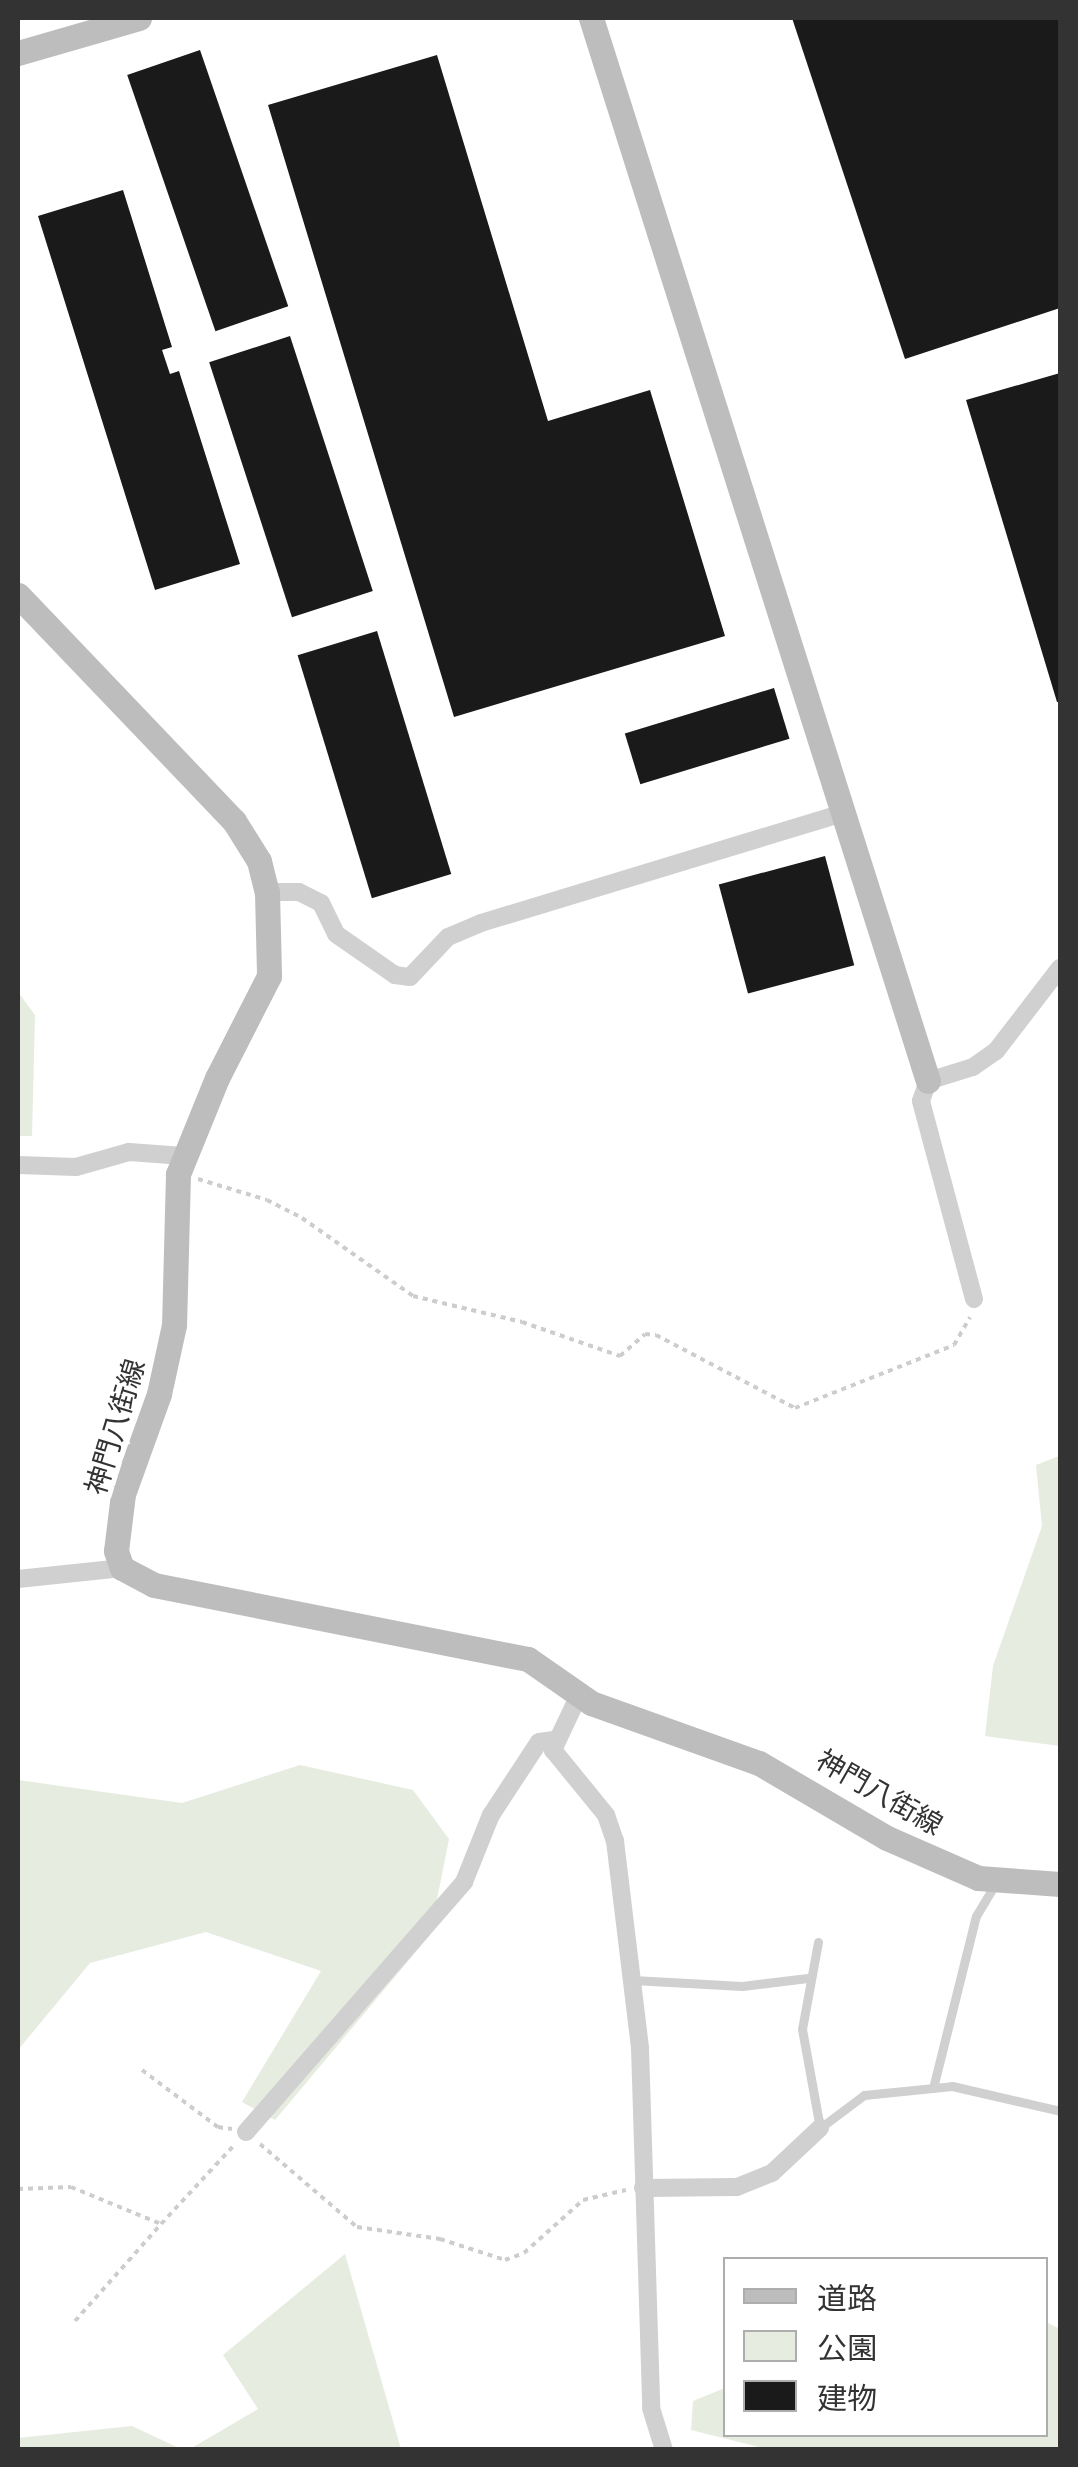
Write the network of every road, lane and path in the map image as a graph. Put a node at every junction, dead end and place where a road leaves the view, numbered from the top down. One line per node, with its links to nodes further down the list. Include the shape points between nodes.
1 (139, 18): 3 (main road)
2 (590, 18): 5 (main road)
3 (18, 54)
4 (18, 595): 6 (main road, 神門八街線, via 234,822 259,861)
5 (843, 813): 6 (street, via 481,923 448,937 410,977 394,974 336,934 321,902 299,892); 8 (main road)
6 (267, 892): 9 (main road, 神門八街線, via 269,976)
7 (1060, 968): 8 (street, via 996,1051 972,1067)
8 (928, 1080): 11 (street, via 921,1102)
9 (181, 1165): 10 (street, via 129,1152 76,1167); 11 (path, via 267,1200 338,1239 384,1282 413,1296 522,1322 620,1356 645,1334 656,1335 794,1408 954,1345); 12 (main road, 神門八街線, via 174,1325 160,1394 123,1494 116,1550)
10 (18, 1166)
11 (974, 1299)
12 (122, 1568): 13 (street); 14 (main road, 神門八街線, via 154,1585 528,1659)
13 (18, 1579)
14 (578, 1697): 15 (street); 16 (main road, 神門八街線, via 759,1763 888,1838)
15 (554, 1740): 20 (street, via 553,1750 606,1815 615,1841); 25 (street, via 539,1742 491,1815 464,1882)
16 (996, 1881): 17 (main road, 神門八街線); 22 (lane, via 976,1916)
17 (1060, 1884)
18 (818, 1942): 19 (lane)
19 (808, 1978): 20 (lane, via 742,1986); 24 (lane, via 802,2030)
20 (630, 1980): 26 (street, via 640,2048)
21 (142, 2070): 25 (path, via 218,2127)
22 (933, 2088): 23 (lane, via 984,2090); 24 (lane, via 864,2095)
23 (1060, 2111)
24 (820, 2128): 26 (street, via 772,2173 737,2188)
25 (246, 2132): 26 (path, via 356,2227 440,2239 505,2260 524,2252 583,2200); 28 (path)
26 (643, 2188): 30 (street, via 651,2408)
27 (18, 2190): 28 (path, via 72,2187)
28 (161, 2224): 29 (path)
29 (75, 2322)
30 (664, 2450)

